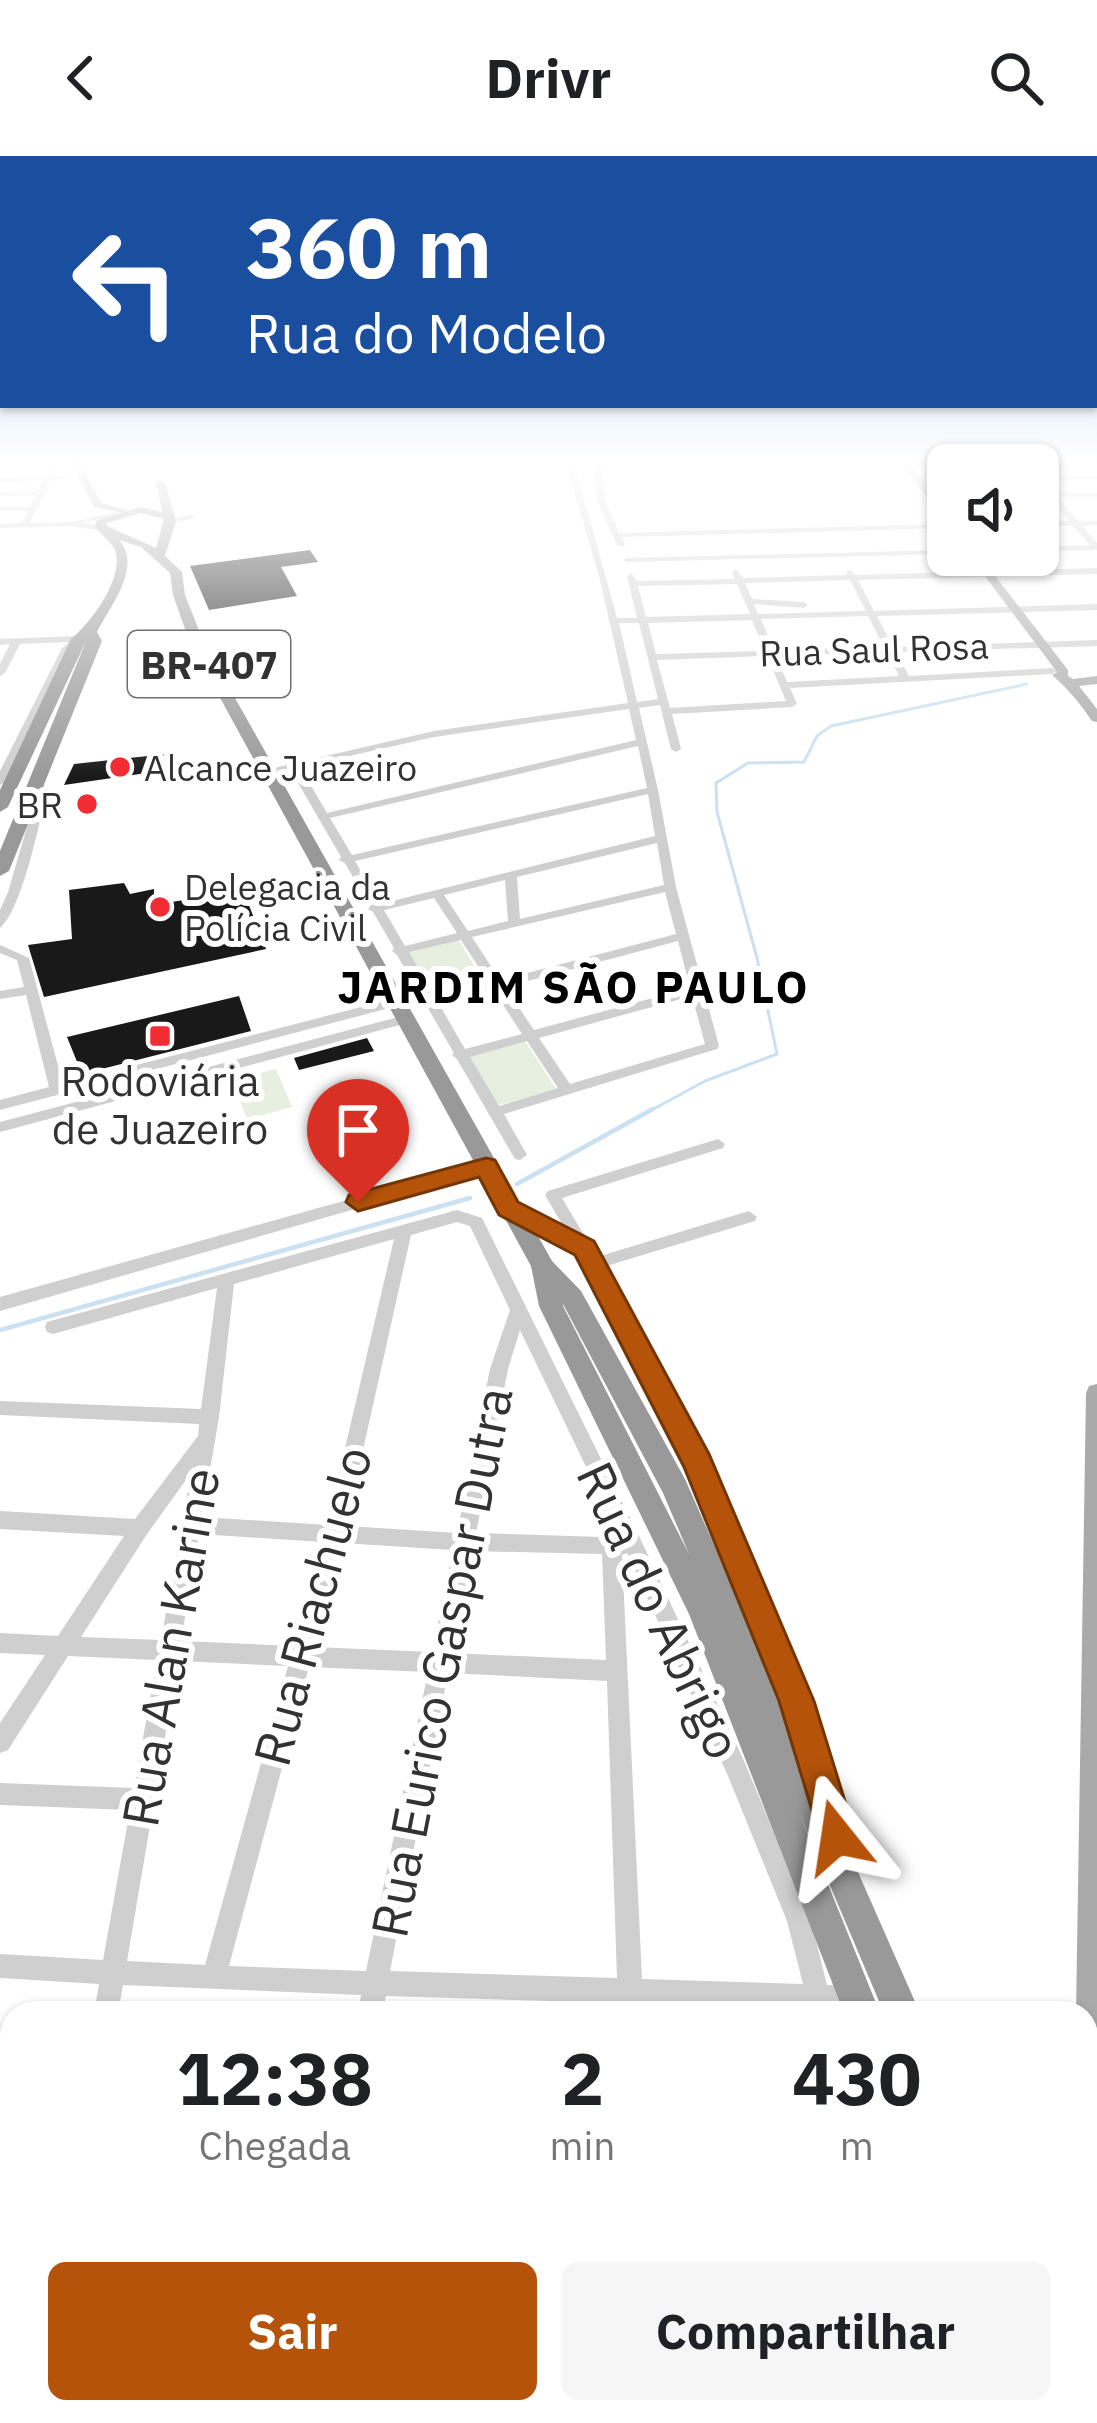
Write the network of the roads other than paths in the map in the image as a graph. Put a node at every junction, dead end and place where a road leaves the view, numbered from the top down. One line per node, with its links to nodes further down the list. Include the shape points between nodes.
1 (120, 568): 13 (highway)
2 (120, 568): 13 (highway)
3 (171, 568): 43 (highway, BR-407, via 193,635)
4 (599, 568): 22 (street)
5 (629, 568): 15 (street)
6 (734, 568): 14 (street)
7 (848, 568): 12 (street)
8 (1097, 571): 9 (street)
9 (1059, 572)
10 (927, 575): 12 (street)
11 (989, 576): 18 (main road)
12 (853, 577): 14 (street); 19 (street)
13 (108, 578): 23 (highway)
14 (740, 580): 15 (street); 16 (street)
15 (633, 584): 21 (street)
16 (748, 602): 19 (street); 20 (street)
17 (1097, 607): 18 (street)
18 (1013, 608): 19 (street); 27 (main road)
19 (872, 611): 20 (street); 28 (street)
20 (754, 616): 21 (street); 29 (street)
21 (641, 619): 22 (street); 30 (street)
22 (612, 621): 36 (street)
23 (84, 636): 25 (street); 44 (street, via 67,648); 45 (highway, via 95,641); 47 (highway)
24 (0, 642): 25 (street)
25 (16, 642): 31 (street)
26 (1097, 643): 27 (street, Rua Saul Rosa)
27 (1042, 644): 28 (street, Rua Saul Rosa); 34 (main road)
28 (892, 648): 29 (street, Rua Saul Rosa); 33 (street)
29 (771, 653): 30 (street, Rua Saul Rosa); 35 (street)
30 (651, 656): 38 (street)
31 (0, 673)
32 (1097, 675): 34 (main road)
33 (904, 676): 34 (street); 35 (street)
34 (1068, 676): 37 (main road)
35 (785, 685): 38 (street, via 792,704)
36 (632, 703): 38 (street); 40 (street); 42 (street)
37 (1091, 703): 39 (main road)
38 (666, 706): 41 (street)
39 (1097, 718)
40 (643, 742): 46 (street); 48 (street)
41 (676, 749)
42 (293, 766): 43 (street); 48 (street)
43 (266, 771): 66 (highway, BR-407)
44 (0, 782)
45 (38, 782): 51 (highway); 56 (street)
46 (653, 790): 49 (street); 50 (street)
47 (0, 808)
48 (322, 817): 50 (street)
49 (662, 838): 52 (street); 53 (street)
50 (345, 860): 55 (street)
51 (2, 865)
52 (511, 876): 54 (street); 57 (street)
53 (670, 887): 57 (street); 59 (street)
54 (436, 894): 55 (street); 58 (street)
55 (374, 909): 61 (street)
56 (0, 924)
57 (514, 924): 58 (street)
58 (463, 936): 61 (street); 62 (street)
59 (682, 936): 62 (street); 64 (street)
60 (0, 949): 63 (street, via 23,958)
61 (398, 951): 70 (street)
62 (496, 985): 68 (street)
63 (31, 990): 65 (street); 72 (street)
64 (696, 991): 68 (street); 73 (street, via 711,1048)
65 (0, 995)
66 (401, 1011): 67 (street); 69 (street); 80 (highway, BR-407)
67 (273, 1034): 69 (street, via 289,1039); 71 (street)
68 (531, 1035): 70 (street); 73 (street)
69 (284, 1052): 74 (street)
70 (459, 1055): 76 (street)
71 (100, 1078): 72 (street); 74 (street, via 96,1092)
72 (57, 1090): 75 (street)
73 (567, 1091): 76 (street)
74 (105, 1099): 77 (street)
75 (0, 1105)
76 (494, 1112): 79 (street)
77 (0, 1127)
78 (718, 1144): 84 (street, via 553,1195)
79 (520, 1155)
80 (486, 1166): 81 (highway, BR-407); 87 (street)
81 (508, 1209): 84 (street); 85 (highway, BR-407)
82 (749, 1217): 84 (street)
83 (403, 1233): 86 (street); 88 (street, Rua do Abrigo, via 472,1219); 97 (street, Rua Riachuelo)
84 (590, 1256): 111 (street, via 698,1463 797,1701)
85 (543, 1266): 111 (highway, BR-407, via 572,1298 675,1488); 122 (highway, BR-407, via 551,1306 703,1609)
86 (226, 1280): 89 (street); 92 (street, Rua Alan Karine)
87 (0, 1304)
88 (518, 1313): 98 (street, Rua Eurico Gaspar Dutra, via 499,1370); 99 (street, Rua do Abrigo, via 610,1500)
89 (53, 1327)
90 (1097, 1393): 93 (main road)
91 (0, 1408): 92 (street)
92 (208, 1427): 95 (street, Rua Alan Karine); 96 (street)
93 (1097, 1430): 100 (main road)
94 (0, 1520): 96 (street)
95 (192, 1525): 97 (street); 103 (street, Rua Alan Karine)
96 (140, 1528): 102 (street)
97 (335, 1532): 98 (street); 104 (street, Rua Riachuelo)
98 (467, 1542): 99 (street); 105 (street, Rua Eurico Gaspar Dutra)
99 (622, 1546): 106 (street); 121 (street, Rua do Abrigo, via 799,1921)
100 (1096, 1553): 108 (main road)
101 (0, 1642): 102 (street)
102 (63, 1646): 103 (street); 107 (street)
103 (171, 1648): 104 (street); 110 (street, Rua Alan Karine)
104 (298, 1659): 105 (street); 115 (street, Rua Riachuelo)
105 (442, 1662): 106 (street); 116 (street, Rua Eurico Gaspar Dutra)
106 (618, 1671): 120 (street)
107 (0, 1742)
108 (1094, 1785): 112 (main road)
109 (0, 1793): 110 (street)
110 (144, 1799): 114 (street, Rua Alan Karine)
111 (857, 1911): 123 (highway, BR-407)
112 (1096, 1917): 124 (main road)
113 (0, 1966): 114 (street)
114 (113, 1973): 115 (street); 117 (street, Rua Alan Karine)
115 (214, 1978): 116 (street)
116 (377, 1981): 118 (street, Rua Eurico Gaspar Dutra); 119 (street)
117 (108, 2001)
118 (373, 2001)
119 (619, 2001)
120 (631, 2001)
121 (819, 2001)
122 (857, 2001)
123 (897, 2001)
124 (1094, 2001)

